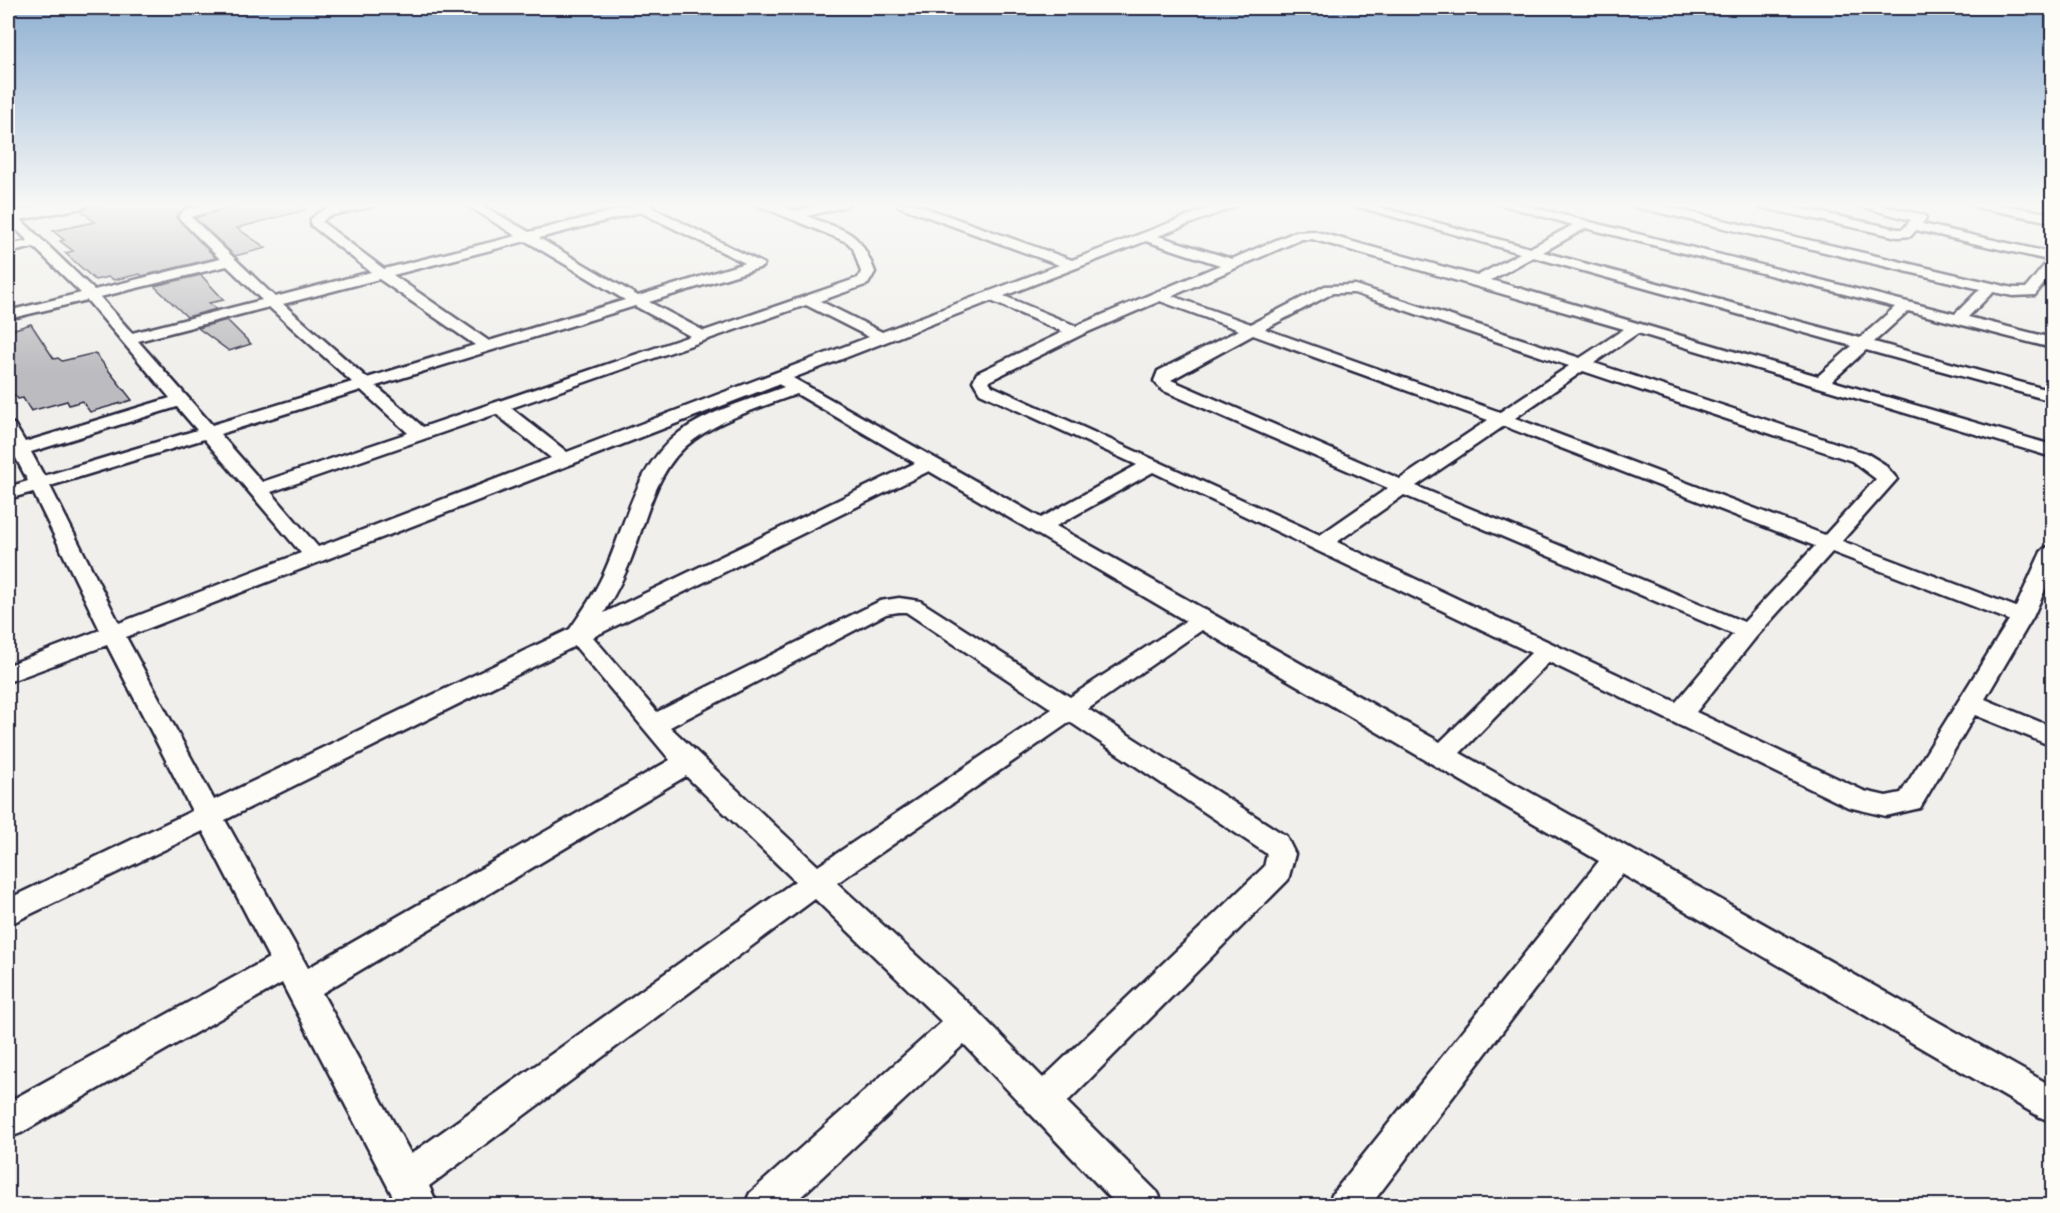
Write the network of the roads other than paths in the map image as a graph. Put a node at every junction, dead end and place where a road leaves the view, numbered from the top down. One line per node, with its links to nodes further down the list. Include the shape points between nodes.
1 (56, 260): 23 (street)
2 (363, 260): 20 (street)
3 (440, 260): 20 (street)
4 (568, 260): 27 (street)
5 (748, 260): 27 (street, via 757,264)
6 (864, 260): 26 (street, via 868,272 863,281)
7 (1058, 260): 17 (street)
8 (1082, 260): 17 (street)
9 (1218, 260): 18 (street)
10 (1242, 260): 18 (street)
11 (1402, 260): 21 (street)
12 (1515, 260): 21 (street)
13 (1561, 260): 38 (street)
14 (1728, 260): 29 (street)
15 (1877, 260): 22 (street)
16 (229, 261): 23 (street); 28 (street)
17 (1070, 264): 24 (street)
18 (1232, 264): 25 (street)
19 (2052, 265): 22 (street, via 2030,292)
20 (382, 274): 28 (street); 40 (street)
21 (1479, 281): 33 (street)
22 (1990, 287): 31 (street)
23 (91, 295): 30 (street); 37 (street)
24 (989, 295): 34 (street); 36 (street)
25 (1160, 296): 32 (street); 34 (street)
26 (807, 300): 35 (street); 36 (street)
27 (637, 301): 35 (street); 40 (street)
28 (272, 302): 37 (street); 44 (street)
29 (1905, 306): 31 (street); 38 (street)
30 (8, 315)
31 (1958, 319): 39 (street)
32 (1253, 328): 41 (street, via 1330,289 1355,289); 48 (street); 57 (street, via 1164,375 1162,381)
33 (1635, 328): 41 (street); 43 (street)
34 (1076, 332): 55 (street, via 983,377 983,386)
35 (704, 336): 47 (street)
36 (880, 337): 42 (street)
37 (126, 339): 46 (street)
38 (1864, 343): 43 (street); 45 (street)
39 (2052, 343)
40 (488, 347): 44 (street)
41 (1584, 364): 48 (street); 61 (street, via 1859,457 1877,468 1887,479)
42 (788, 382): 53 (street); 54 (street); 69 (street, via 707,425 675,446 656,468 614,574)
43 (1820, 383): 52 (street)
44 (363, 384): 49 (street); 50 (street)
45 (2052, 396)
46 (181, 400): 49 (street); 51 (street)
47 (500, 408): 50 (street); 53 (street)
48 (1502, 419): 57 (street); 61 (street)
49 (208, 432): 56 (street); 58 (street)
50 (421, 435): 58 (street)
51 (14, 439): 56 (street)
52 (2052, 451)
53 (563, 458): 64 (street)
54 (930, 463): 60 (street); 69 (street)
55 (1152, 465): 60 (street); 62 (street)
56 (40, 483): 59 (street); 68 (street)
57 (1402, 487): 62 (street); 67 (street)
58 (259, 490): 64 (street)
59 (8, 493)
60 (1040, 527): 66 (street)
61 (1830, 542): 65 (street); 67 (street)
62 (1322, 543): 70 (street)
63 (2052, 552): 65 (street)
64 (313, 554): 68 (street)
65 (2022, 617): 72 (street)
66 (1202, 621): 73 (street); 77 (street)
67 (1748, 632): 74 (street)
68 (112, 634): 71 (street); 79 (street)
69 (578, 634): 75 (street); 79 (street)
70 (1546, 651): 74 (street); 77 (street)
71 (8, 674)
72 (1969, 702): 74 (street, via 1910,801 1886,807 1858,800); 76 (street)
73 (1070, 710): 75 (street, via 912,606 899,605 880,608); 81 (street); 85 (street, via 1276,844 1281,854 1278,872)
74 (1680, 714)
75 (652, 725): 78 (street)
76 (2052, 737)
77 (1440, 756): 80 (street)
78 (688, 762): 81 (street); 83 (street)
79 (208, 815): 82 (street); 83 (street)
80 (1618, 858): 86 (street); 91 (street)
81 (816, 882): 84 (street); 88 (street)
82 (8, 913)
83 (294, 976): 87 (street); 88 (street)
84 (965, 1022): 85 (street); 89 (street)
85 (1044, 1101): 90 (street)
86 (2052, 1105)
87 (8, 1121)
88 (412, 1193)
89 (763, 1206)
90 (1144, 1206)
91 (1346, 1206)

